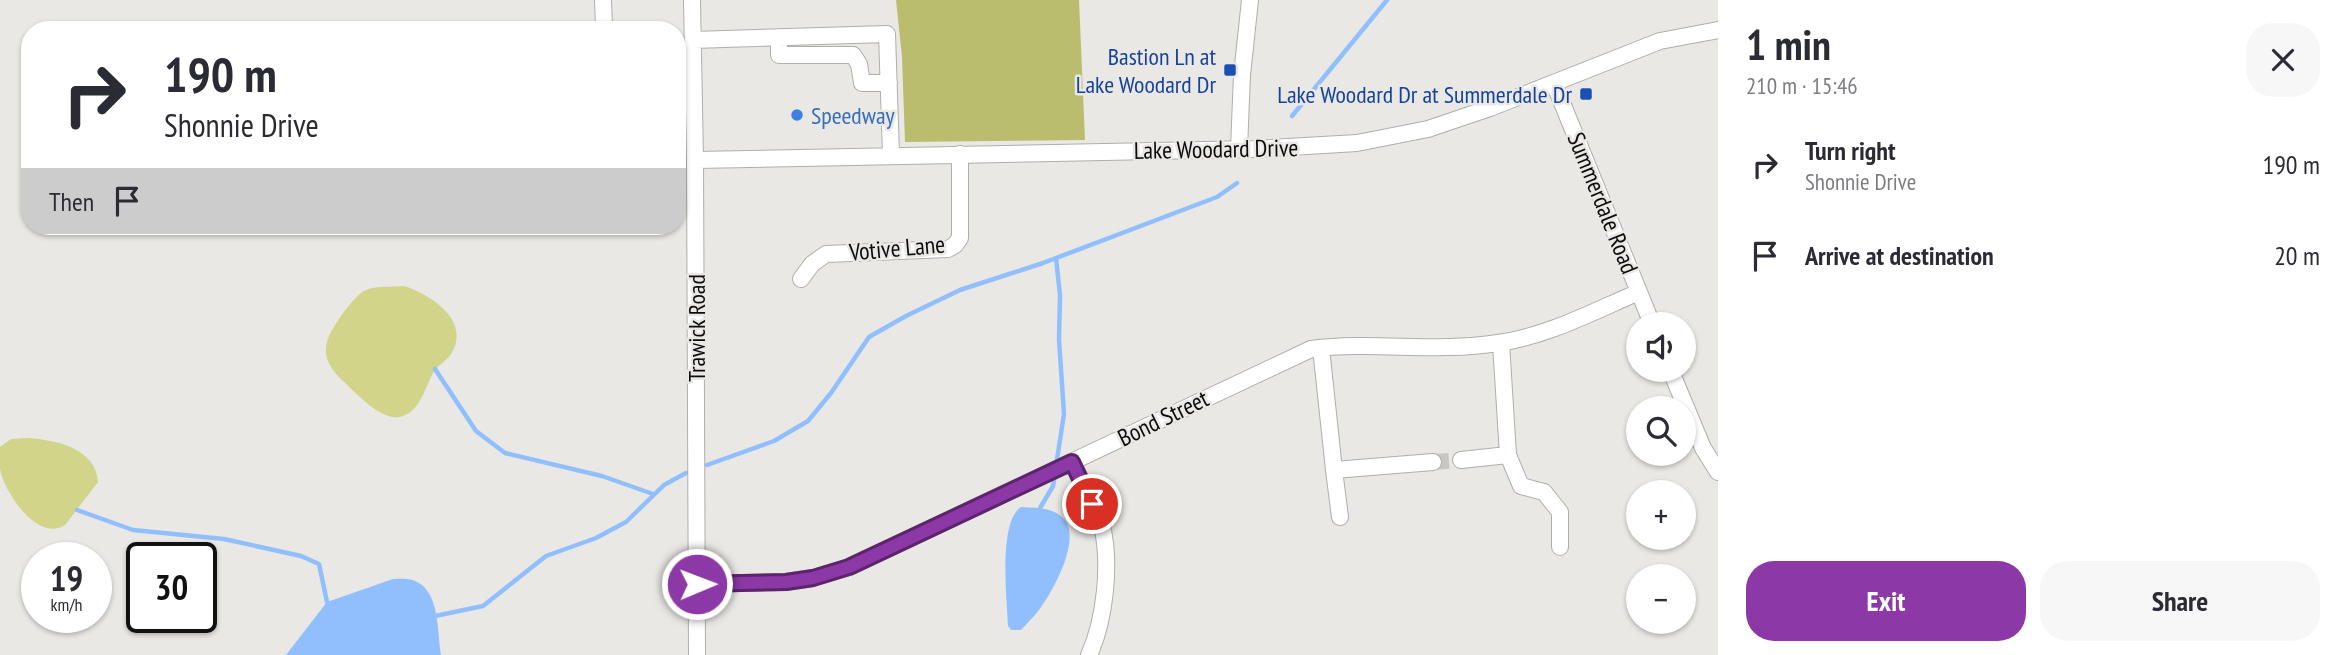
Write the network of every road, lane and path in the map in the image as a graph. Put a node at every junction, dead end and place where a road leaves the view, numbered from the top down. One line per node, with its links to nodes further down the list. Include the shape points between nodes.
1 (603, 0): 4 (street)
2 (692, 0): 8 (street, Trawick Road)
3 (1250, 0): 12 (street)
4 (604, 21)
5 (1718, 30): 11 (street, Lake Woodard Drive, via 1660,41)
6 (838, 36): 7 (street); 9 (street); 10 (street, via 887,34)
7 (779, 37): 8 (street); 9 (street, via 779,55)
8 (693, 40): 15 (street, Trawick Road)
9 (838, 54): 10 (street, via 853,55 862,83)
10 (889, 83): 14 (street)
11 (1554, 83): 12 (street, Lake Woodard Drive, via 1460,119 1392,136 1322,146); 17 (street, Summerdale Road)
12 (1239, 148): 13 (street, Lake Woodard Drive)
13 (960, 154): 14 (street, Lake Woodard Drive); 16 (street, Votive Lane, via 960,238 955,245 826,254 811,264)
14 (891, 156): 15 (street, Lake Woodard Drive)
15 (695, 160): 30 (street, Trawick Road)
16 (801, 279)
17 (1639, 292): 18 (street, Summerdale Road); 19 (street, Bond Street, via 1531,337)
18 (1647, 312)
19 (1501, 343): 20 (street, Bond Street); 22 (street)
20 (1321, 348): 24 (street, Bond Street, via 1273,365); 26 (street)
21 (1675, 382): 27 (street)
22 (1508, 455): 23 (street); 29 (street, via 1521,486 1544,492 1560,512)
23 (1461, 460)
24 (1072, 462): 30 (street, Bond Street, via 849,567 786,582); 32 (street, via 1102,526 1105,556 1097,636)
25 (1433, 462): 26 (street)
26 (1334, 470): 28 (street)
27 (1718, 472)
28 (1339, 517)
29 (1560, 547)
30 (697, 584): 31 (street, Trawick Road)
31 (697, 655)
32 (1089, 655)

